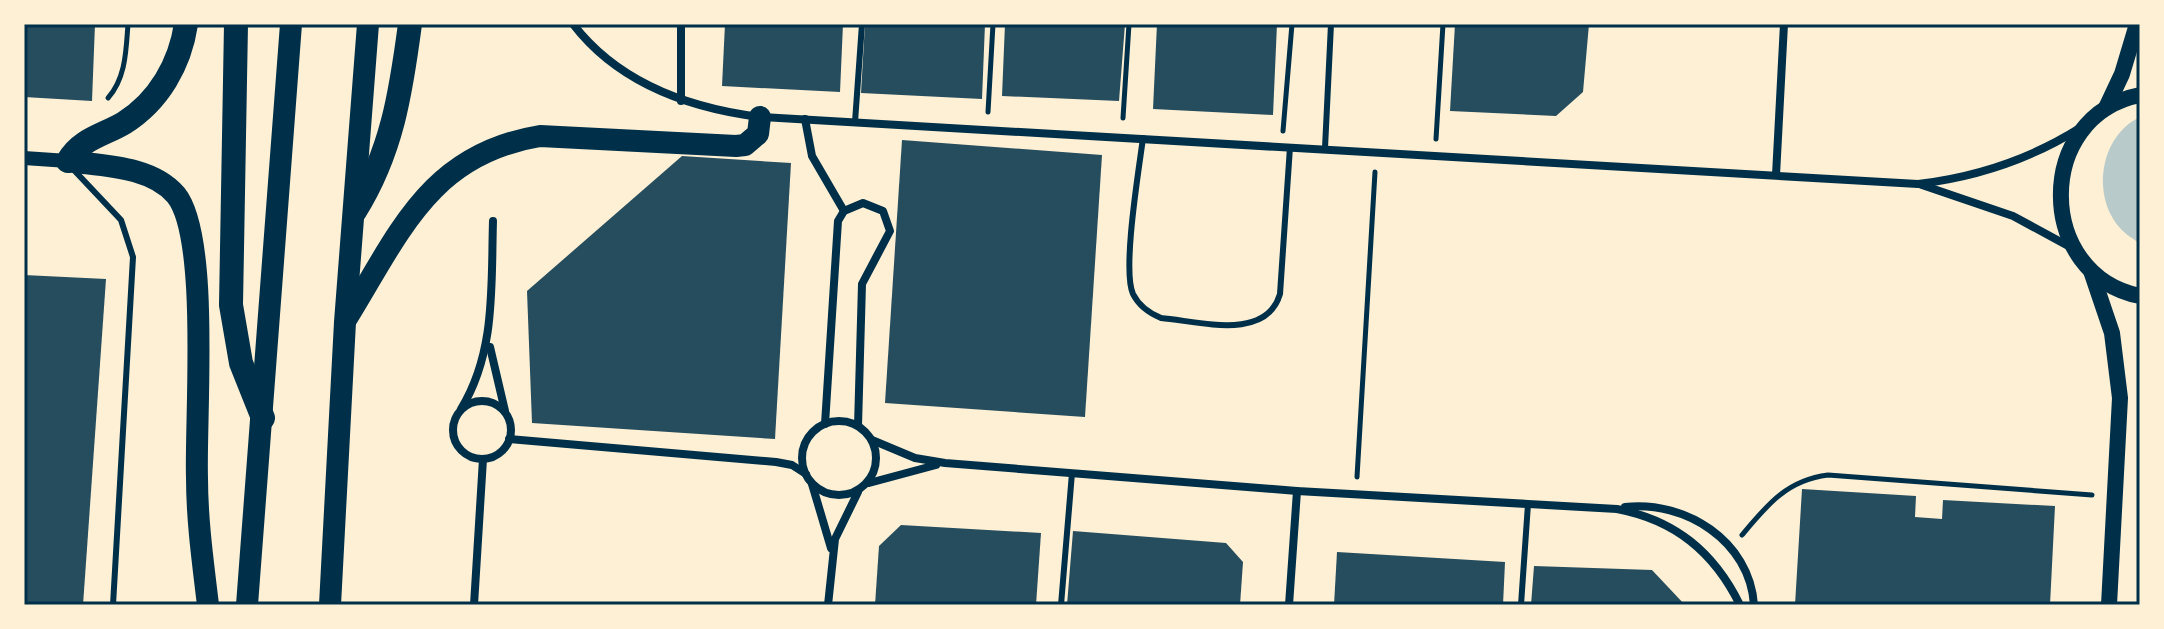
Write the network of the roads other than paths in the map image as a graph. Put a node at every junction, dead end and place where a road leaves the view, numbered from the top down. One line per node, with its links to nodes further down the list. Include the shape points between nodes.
1 (186, 24): 23 (highway, via 177,60 156,96 124,123 83,143)
2 (236, 24): 36 (highway, via 231,305 241,363)
3 (291, 24): 36 (highway)
4 (368, 24): 26 (highway)
5 (410, 24): 26 (highway, via 391,136)
6 (573, 24): 13 (street, via 611,62)
7 (681, 24): 13 (street)
8 (862, 24): 18 (lane)
9 (1331, 24): 21 (lane)
10 (1784, 24): 24 (street)
11 (2137, 24): 14 (main road)
12 (2140, 95): 14 (main road)
13 (681, 101): 15 (street)
14 (2106, 108): 17 (main road)
15 (760, 117): 16 (street); 32 (highway, via 758,134 745,145 540,136 482,151 457,166 414,208)
16 (805, 119): 18 (street); 27 (street, via 812,156)
17 (2090, 121): 25 (street, via 1991,171); 29 (main road, via 2070,148 2059,182 2063,227)
18 (855, 122): 19 (street)
19 (1143, 138): 20 (street); 20 (lane, via 1129,272 1134,295 1161,318 1243,325 1263,319 1280,294)
20 (1286, 146): 21 (street)
21 (1325, 148): 24 (street)
22 (24, 158): 23 (street)
23 (68, 161): 50 (lane, via 121,220 133,257); 51 (highway, via 127,170 161,183 176,196 190,228 196,265 197,481)
24 (1776, 175): 25 (street)
25 (1918, 184): 29 (street, via 2013,216)
26 (355, 211): 32 (highway)
27 (844, 211): 37 (street, via 838,221); 38 (street, via 863,203 874,205 889,220 890,231 862,284)
28 (493, 221): 33 (street)
29 (2073, 248): 30 (main road)
30 (2091, 271): 31 (main road); 61 (main road, via 2118,366)
31 (2140, 296)
32 (345, 322): 53 (highway)
33 (489, 340): 34 (street); 35 (street)
34 (461, 409): 35 (street, via 479,401); 41 (street, via 454,437 465,453)
35 (505, 412): 39 (street)
36 (263, 418): 52 (highway)
37 (825, 424): 38 (street); 44 (street, via 807,439 802,463)
38 (858, 426): 40 (street)
39 (509, 439): 41 (street, via 500,453); 44 (street, via 776,462 792,465)
40 (872, 440): 42 (street, via 915,458); 45 (street, via 876,463)
41 (483, 459): 54 (street)
42 (945, 463): 43 (street); 45 (street)
43 (1072, 473): 46 (street); 56 (lane)
44 (808, 478): 45 (street, via 829,494); 49 (street)
45 (864, 487): 49 (street, via 845,512)
46 (1297, 491): 47 (street); 57 (street)
47 (1528, 504): 48 (street); 58 (lane)
48 (1617, 509): 59 (street, via 1662,522 1691,541 1717,565); 60 (street, via 1654,507 1690,516 1712,530 1746,571)
49 (832, 552): 55 (street)
50 (113, 605)
51 (208, 605)
52 (247, 605)
53 (330, 605)
54 (474, 605)
55 (828, 605)
56 (1061, 605)
57 (1289, 605)
58 (1521, 605)
59 (1740, 605)
60 (1754, 605)
61 (2109, 605)

